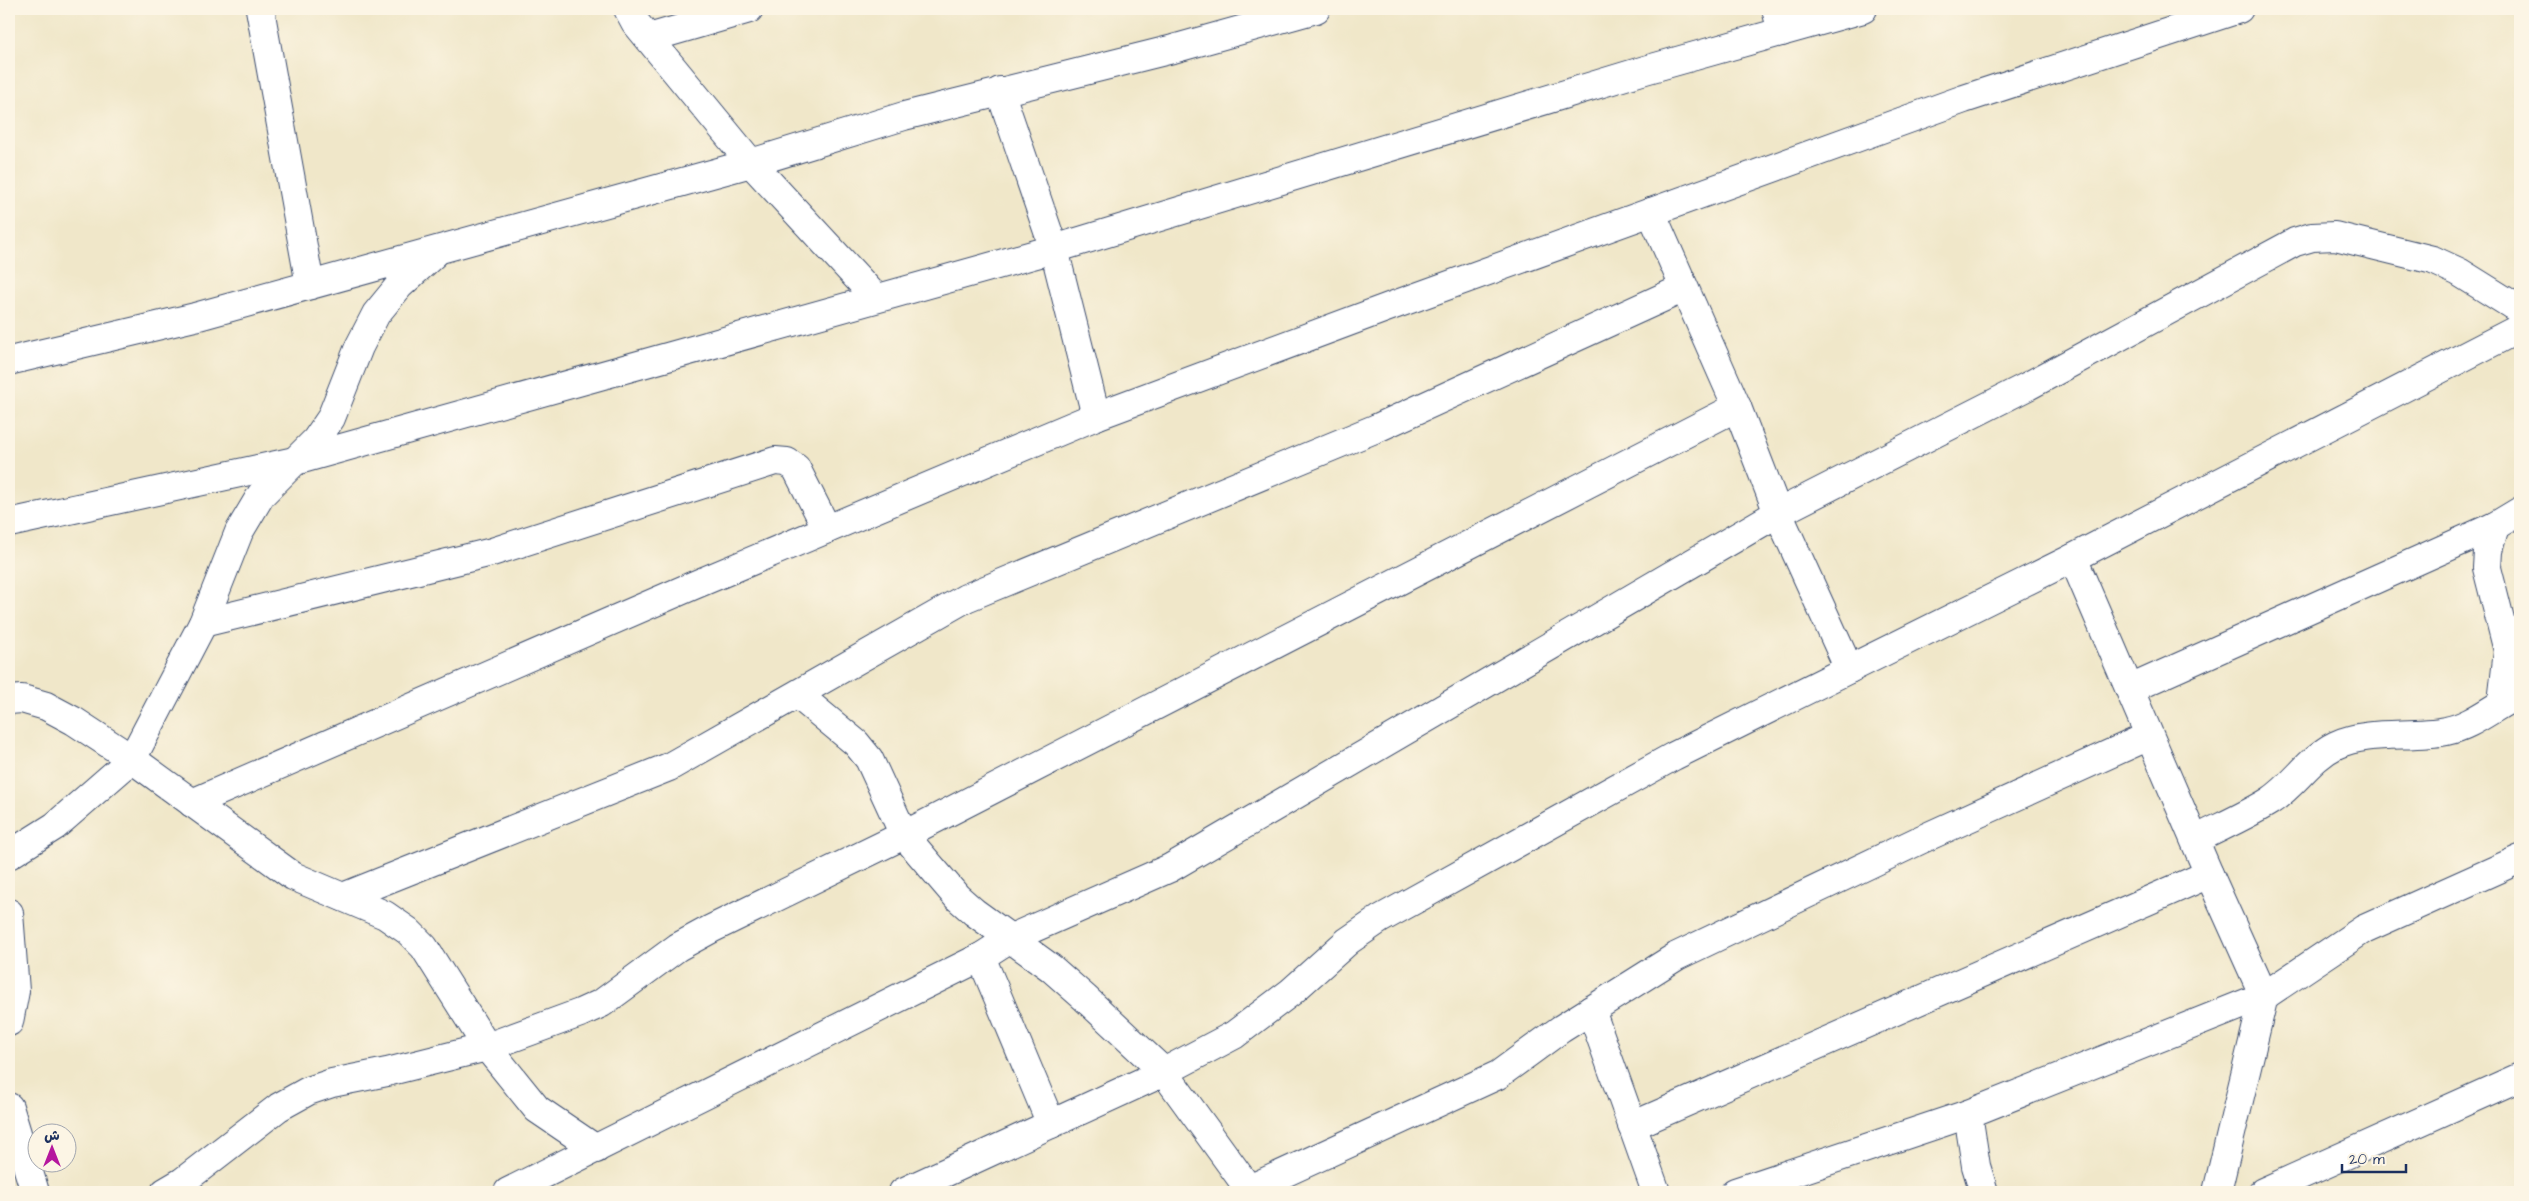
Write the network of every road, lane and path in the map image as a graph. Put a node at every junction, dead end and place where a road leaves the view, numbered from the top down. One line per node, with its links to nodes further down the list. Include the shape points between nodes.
1 (260, 9): 14 (street)
2 (628, 9): 8 (street)
3 (749, 9): 8 (street)
4 (1316, 9): 9 (street, via 1173,49)
5 (1863, 9): 7 (street)
6 (2239, 9): 11 (street, via 1964,99)
7 (1779, 20): 12 (street, via 1645,70)
8 (649, 38): 10 (street)
9 (1000, 91): 10 (street, via 904,116); 12 (street)
10 (751, 163): 13 (street); 16 (street)
11 (1651, 212): 15 (street); 21 (street)
12 (1054, 248): 16 (street); 21 (street)
13 (438, 250): 14 (street); 22 (street, via 399,286 376,314 358,347 331,418 316,440)
14 (310, 285): 19 (street, via 195,317)
15 (1684, 288): 20 (street); 32 (street, via 1377,428 966,598)
16 (876, 298): 22 (street)
17 (2520, 310): 24 (street, via 2434,260 2335,236 2312,237 2295,242 2028,386)
18 (2520, 328): 28 (street)
19 (9, 361)
20 (1737, 407): 24 (street); 38 (street)
21 (1096, 416): 27 (street)
22 (295, 461): 25 (street); 29 (street, via 261,495 239,532)
23 (2520, 511): 26 (street)
24 (1778, 514): 30 (street); 45 (street, via 1170,868)
25 (9, 523)
26 (2495, 526): 31 (street); 33 (street, via 2487,568 2508,651)
27 (827, 529): 29 (street, via 796,468 788,462 775,461 492,552); 37 (street)
28 (2073, 558): 30 (street); 31 (street)
29 (204, 622): 36 (street)
30 (1849, 669): 51 (street, via 1674,756 1380,919 1348,941 1291,992 1234,1035)
31 (2130, 689): 35 (street)
32 (798, 694): 38 (street, via 869,759); 43 (street, via 669,767)
33 (2511, 698): 39 (street, via 2473,722 2446,731 2362,738 2338,744 2318,754 2270,801)
34 (9, 700): 36 (street, via 46,706)
35 (2149, 736): 39 (street); 48 (street, via 1676,956)
36 (132, 759): 37 (street); 40 (street, via 55,826)
37 (192, 803): 43 (street, via 293,876)
38 (904, 835): 45 (street, via 957,897); 50 (street, via 750,908 678,947 602,1003)
39 (2195, 840): 42 (street)
40 (9, 855)
41 (2520, 859): 47 (street, via 2364,929)
42 (2209, 874): 47 (street); 56 (street)
43 (343, 897): 50 (street, via 385,915 419,942)
44 (9, 913): 49 (street, via 15,991)
45 (1008, 938): 46 (street); 51 (street, via 1085,998)
46 (981, 957): 55 (street); 57 (street)
47 (2264, 996): 54 (street); 66 (street)
48 (1590, 1010): 56 (street); 58 (street, via 1498,1075)
49 (9, 1022)
50 (487, 1047): 57 (street, via 537,1109); 60 (street, via 332,1082 308,1091 279,1107)
51 (1164, 1072): 55 (street); 58 (street)
52 (2518, 1084): 67 (street)
53 (9, 1107): 59 (street)
54 (1968, 1114): 64 (street); 65 (street, via 1976,1166)
55 (1051, 1124): 62 (street)
56 (1632, 1126): 63 (street)
57 (596, 1149): 61 (street)
58 (1248, 1191)
59 (35, 1192)
60 (165, 1192)
61 (508, 1192)
62 (903, 1192)
63 (1656, 1192)
64 (1736, 1192)
65 (1984, 1192)
66 (2217, 1192)
67 (2263, 1192)

